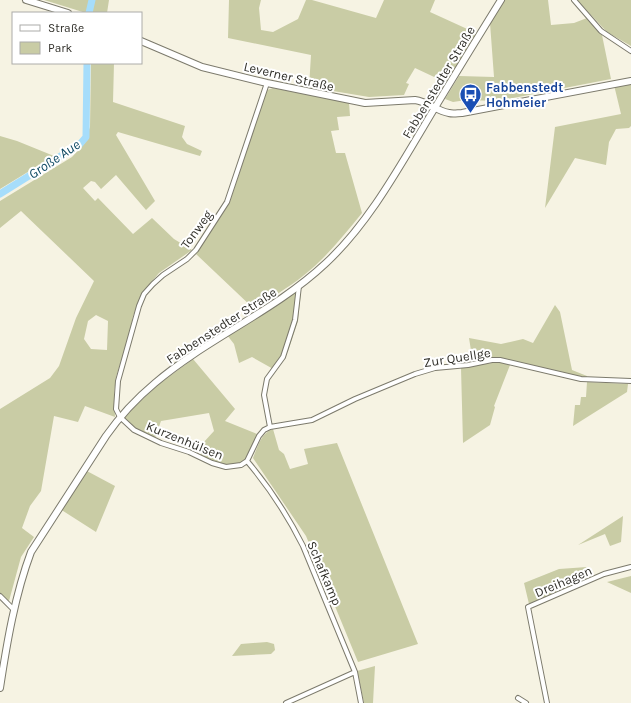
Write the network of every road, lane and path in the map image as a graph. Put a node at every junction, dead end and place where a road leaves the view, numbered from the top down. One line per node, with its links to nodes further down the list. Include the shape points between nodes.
1 (26, 0): 4 (street)
2 (501, 0): 9 (street, Fabbenstedter Straße)
3 (574, 0): 6 (street, via 601,31)
4 (65, 12)
5 (142, 42): 8 (street, Leverner Straße, via 202,67)
6 (631, 50)
7 (631, 81): 9 (street, Leverner Straße, via 462,112 448,113)
8 (267, 83): 9 (street, Leverner Straße, via 365,103 415,100); 12 (street, Tonweg, via 227,202 196,250 162,275 144,294 118,381 116,409)
9 (435, 107): 10 (street, Fabbenstedter Straße, via 406,156 346,243)
10 (299, 286): 12 (street, Fabbenstedter Straße, via 155,382); 13 (street, via 293,328 283,357 267,379 264,395)
11 (631, 381): 13 (street, Zur Quellge, via 581,380 492,360 435,368 415,374 312,420)
12 (120, 417): 14 (street, Kurzenhülsen, via 134,430 212,464 226,467); 17 (street, Fabbenstedter Straße, via 31,552)
13 (270, 427): 14 (street, via 259,436)
14 (247, 462): 18 (street, Schafkamp, via 258,474 304,546)
15 (631, 567): 24 (street, Dreihagen, via 604,574 528,607)
16 (0, 596): 17 (street)
17 (14, 610): 19 (street, Fabbenstedter Straße)
18 (355, 672): 21 (street); 22 (street, Schafkamp)
19 (0, 688)
20 (518, 698): 23 (street)
21 (286, 703)
22 (361, 703)
23 (526, 703)
24 (547, 703)

